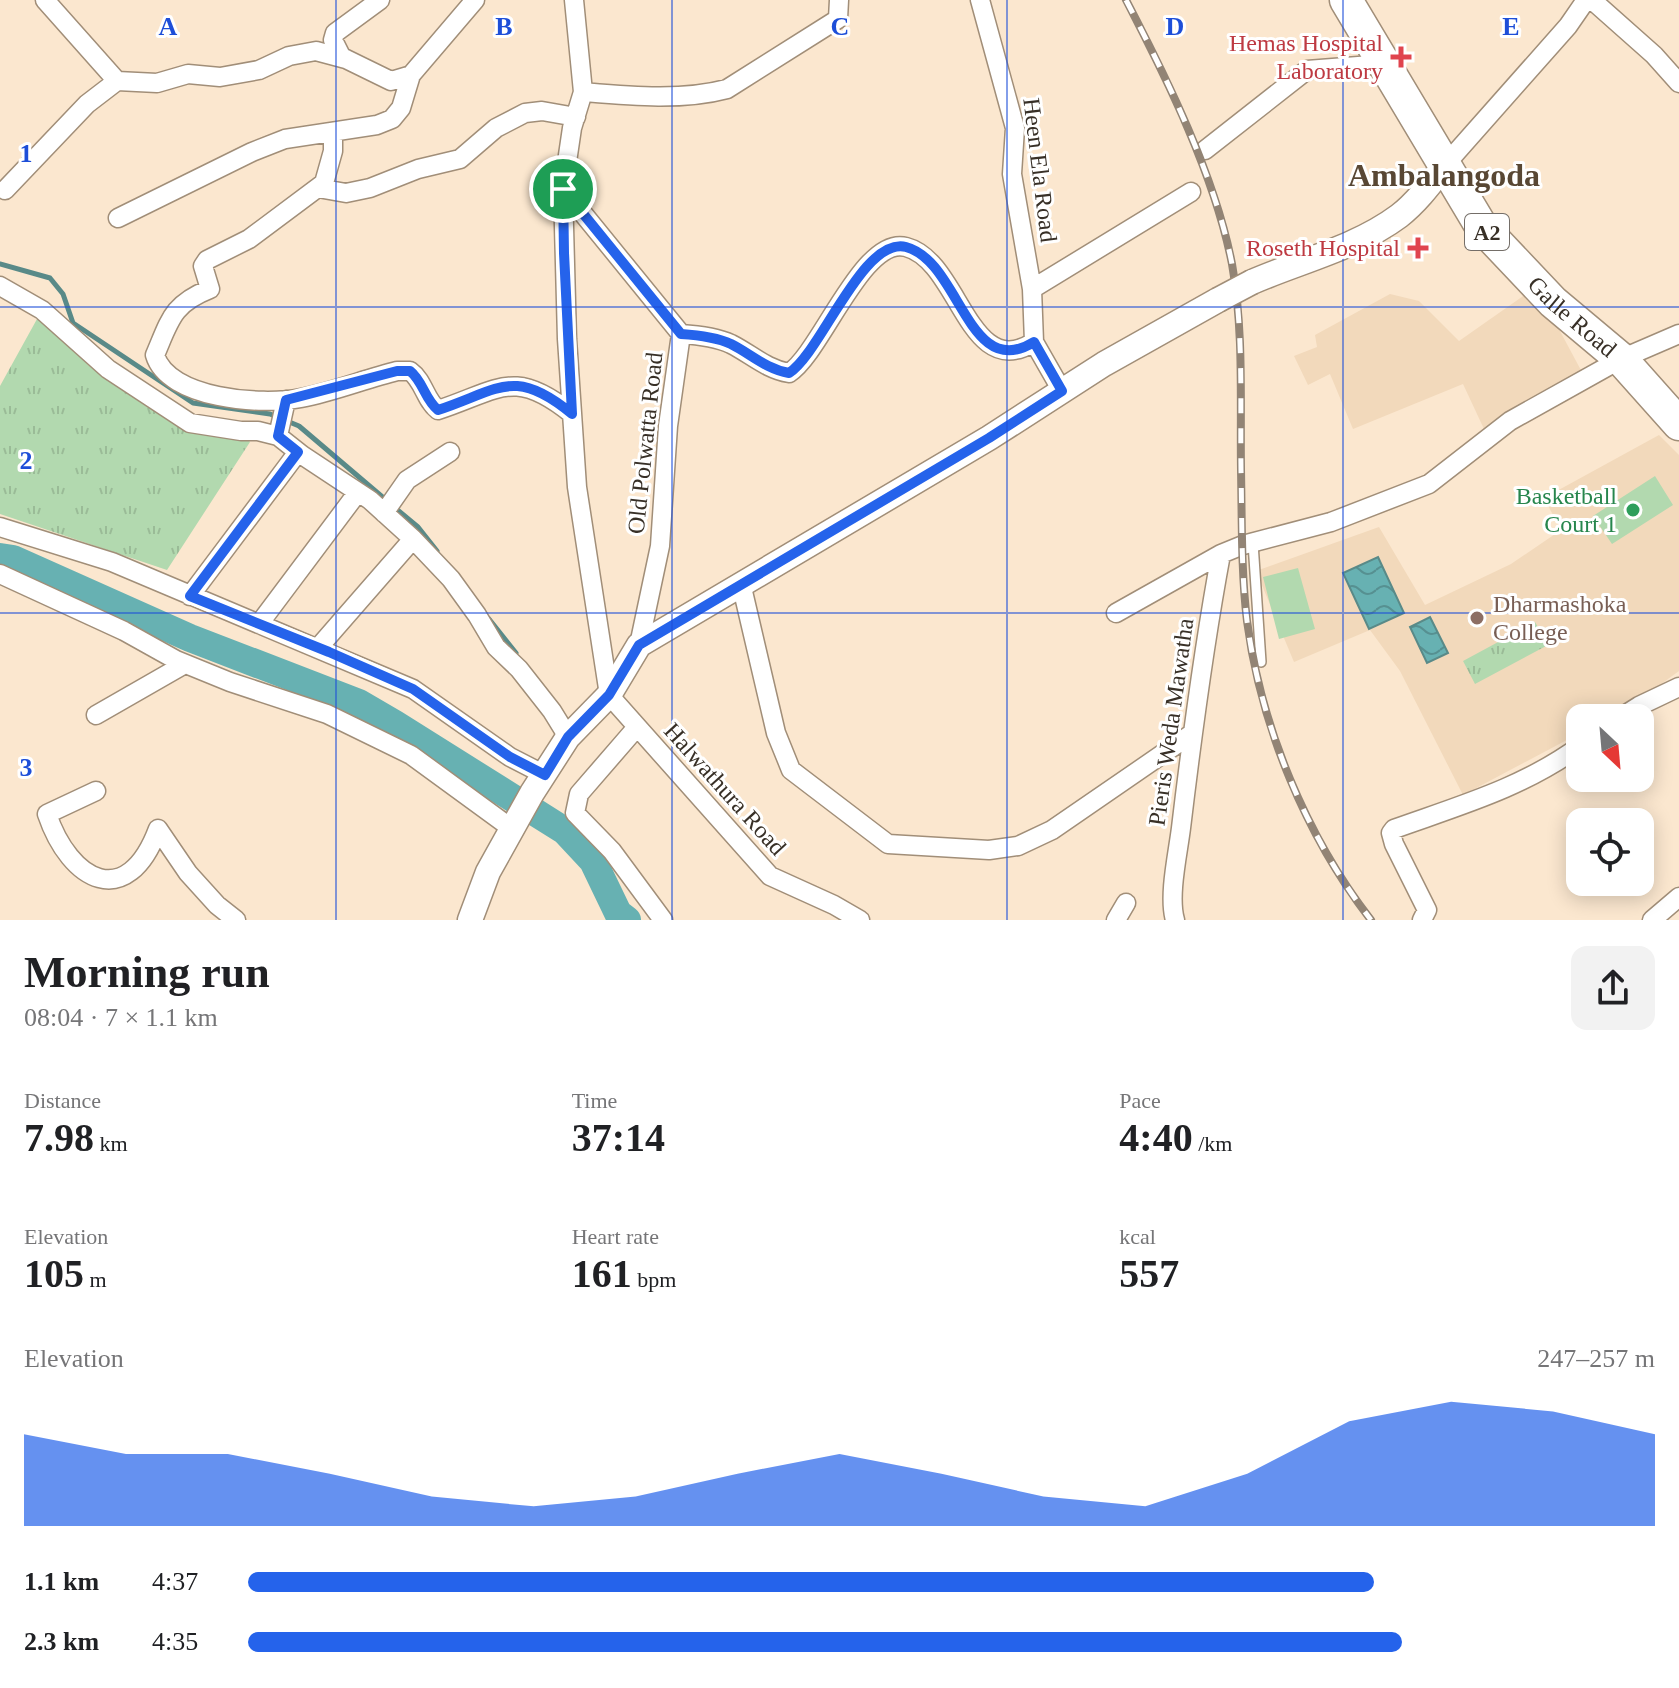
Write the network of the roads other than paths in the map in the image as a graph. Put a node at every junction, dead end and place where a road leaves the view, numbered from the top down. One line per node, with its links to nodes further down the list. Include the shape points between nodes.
1 (45, 0): 13 (street)
2 (380, 0): 10 (street, via 335,33)
3 (475, 0): 12 (street)
4 (574, 0): 15 (street)
5 (839, 0): 15 (street, via 838,19 727,89 657,96)
6 (980, 0): 25 (street, Heen Ela Road, via 1015,128 1012,174)
7 (1346, 0): 11 (highway, Galle Road / A2)
8 (1586, 0): 19 (street)
9 (1592, 0): 14 (street)
10 (342, 58): 12 (street, via 391,81); 13 (street, via 316,51 220,77 188,74 157,83)
11 (1384, 64): 18 (street, via 1307,70); 19 (highway, Galle Road / A2)
12 (411, 75): 17 (street, via 392,119)
13 (117, 81): 22 (street, via 87,104)
14 (1679, 83)
15 (583, 92): 16 (street)
16 (576, 117): 20 (street, via 525,113 496,128 460,159 346,193); 21 (street)
17 (333, 132): 20 (street, via 328,171); 24 (street, via 285,139 252,152)
18 (1205, 150)
19 (1445, 165): 30 (highway, Galle Road / A2, via 1481,226 1523,273); 31 (main road, bridge, via 1416,200 1383,227 1252,282)
20 (318, 188): 32 (street, via 249,239 207,260 203,266 210,289 178,307 155,355 168,375 193,389 227,398)
21 (563, 189): 27 (street, Old Polwatta Road); 33 (street)
22 (5, 190)
23 (1191, 192): 25 (street)
24 (118, 218)
25 (1032, 289): 29 (street, Heen Ela Road)
26 (3, 293): 35 (street, via 42,310 108,369 190,423)
27 (681, 334): 29 (street, via 731,344 789,373 806,357 871,259 905,246 925,257 945,280 988,343 1006,352); 49 (street, Old Polwatta Road, via 660,546)
28 (1679, 334): 30 (street)
29 (1034, 342): 31 (street, Heen Ela Road)
30 (1621, 359): 34 (highway, Galle Road / A2); 42 (street, via 1510,421 1429,484 1331,522)
31 (1062, 391): 45 (main road)
32 (286, 400): 33 (street, via 410,371 438,410 506,386 540,390); 35 (street)
33 (572, 414): 54 (street, via 577,487)
34 (1679, 424)
35 (278, 436): 36 (street)
36 (298, 452): 38 (street); 46 (street)
37 (450, 452): 39 (street, via 407,480)
38 (358, 492): 39 (street); 48 (street)
39 (384, 513): 41 (street)
40 (0, 527): 46 (street, via 112,562)
41 (413, 539): 50 (street); 59 (street, via 451,579 496,647 519,669)
42 (1248, 544): 43 (street); 51 (lane)
43 (1221, 554): 47 (street); 58 (street, Pieris Weda Mawatha)
44 (0, 574): 52 (street)
45 (741, 583): 49 (main road); 58 (street, via 776,733 791,770 888,844 989,850 1018,846 1052,830)
46 (190, 596): 48 (street)
47 (1116, 613)
48 (259, 624): 50 (street)
49 (639, 645): 54 (main road)
50 (318, 648): 61 (street, via 413,689 510,757)
51 (1261, 662)
52 (185, 664): 56 (street); 63 (street, via 327,714 411,755)
53 (1679, 687): 55 (street)
54 (609, 695): 57 (street, Halwathura Road); 59 (main road)
55 (1643, 704)
56 (96, 715)
57 (637, 727): 68 (street, via 579,794 575,813 612,851); 69 (street, Halwathura Road, via 770,876)
58 (1193, 733): 71 (street, Pieris Weda Mawatha)
59 (568, 737): 61 (main road)
60 (1566, 756): 72 (street, via 1514,786 1394,829 1394,844 1427,910)
61 (539, 784): 63 (main road)
62 (96, 791): 66 (street, via 47,814 52,830 81,868 111,882 126,875 149,850 158,829 188,873)
63 (513, 825): 67 (main road)
64 (1679, 897): 73 (street)
65 (1126, 903): 70 (street)
66 (236, 920)
67 (470, 920)
68 (663, 920)
69 (860, 920)
70 (1116, 920)
71 (1175, 920)
72 (1422, 920)
73 (1652, 920)

